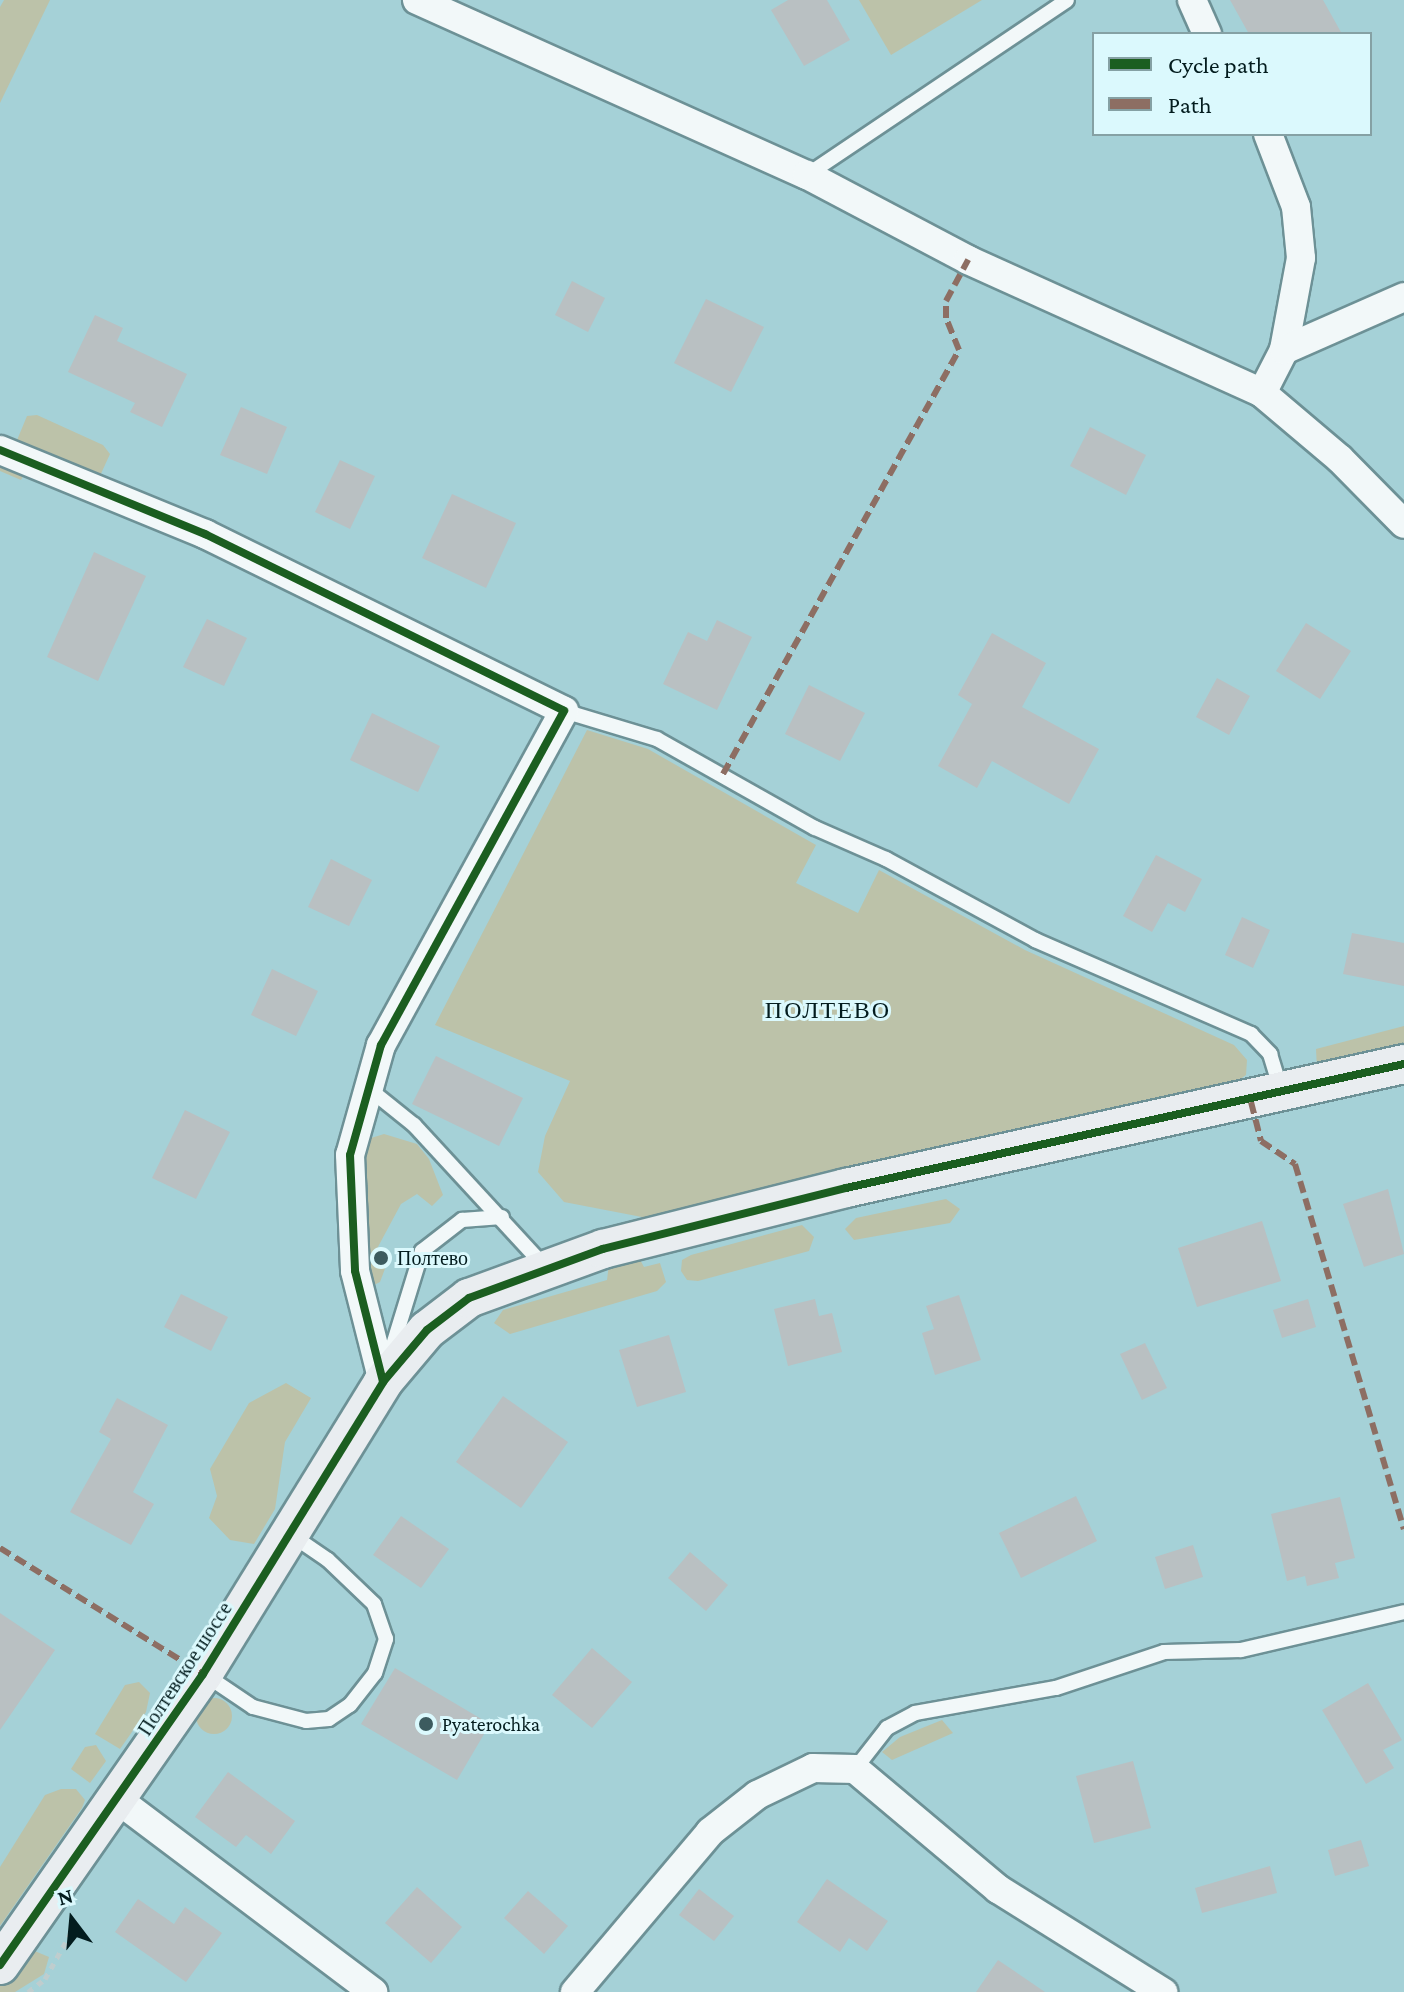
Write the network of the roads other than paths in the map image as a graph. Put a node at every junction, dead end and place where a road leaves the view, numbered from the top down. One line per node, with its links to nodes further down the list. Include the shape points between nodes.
1 (417, 0): 6 (street)
2 (1067, 0): 6 (lane)
3 (1192, 0): 4 (street)
4 (1206, 32)
5 (1269, 136): 8 (street, via 1296,207 1301,258)
6 (807, 175): 9 (street, via 968,260)
7 (1404, 297): 8 (street)
8 (1284, 350): 9 (street)
9 (1262, 393): 11 (street, via 1340,459)
10 (0, 450): 12 (street, via 205,534)
11 (1404, 524)
12 (564, 711): 14 (street, via 381,1045); 15 (lane, via 657,739 815,828 886,859 1035,940 1251,1034 1270,1054)
13 (1404, 1064): 15 (street, Полтевское шоссе)
14 (368, 1088): 16 (lane, via 414,1125); 18 (street, via 350,1155 349,1226 363,1312)
15 (1282, 1094): 17 (street, Полтевское шоссе, via 846,1188)
16 (502, 1217): 17 (lane); 18 (lane, via 462,1220 422,1251)
17 (545, 1267): 18 (street, Полтевское шоссе, via 492,1287 449,1312)
18 (383, 1382): 19 (street, Полтевское шоссе)
19 (290, 1534): 21 (street, Полтевское шоссе); 21 (lane, via 328,1560 374,1604 386,1639 375,1673 350,1705 329,1719 306,1721 253,1707)
20 (1404, 1612): 22 (lane, via 1241,1650 1164,1652 1056,1688 915,1713 887,1728)
21 (203, 1674): 23 (street, Полтевское шоссе)
22 (855, 1769): 26 (street, via 813,1768 757,1795 710,1832); 27 (street, via 998,1889)
23 (117, 1799): 24 (street, Полтевское шоссе); 25 (street)
24 (0, 1965)
25 (373, 1992)
26 (575, 1992)
27 (1163, 1992)

